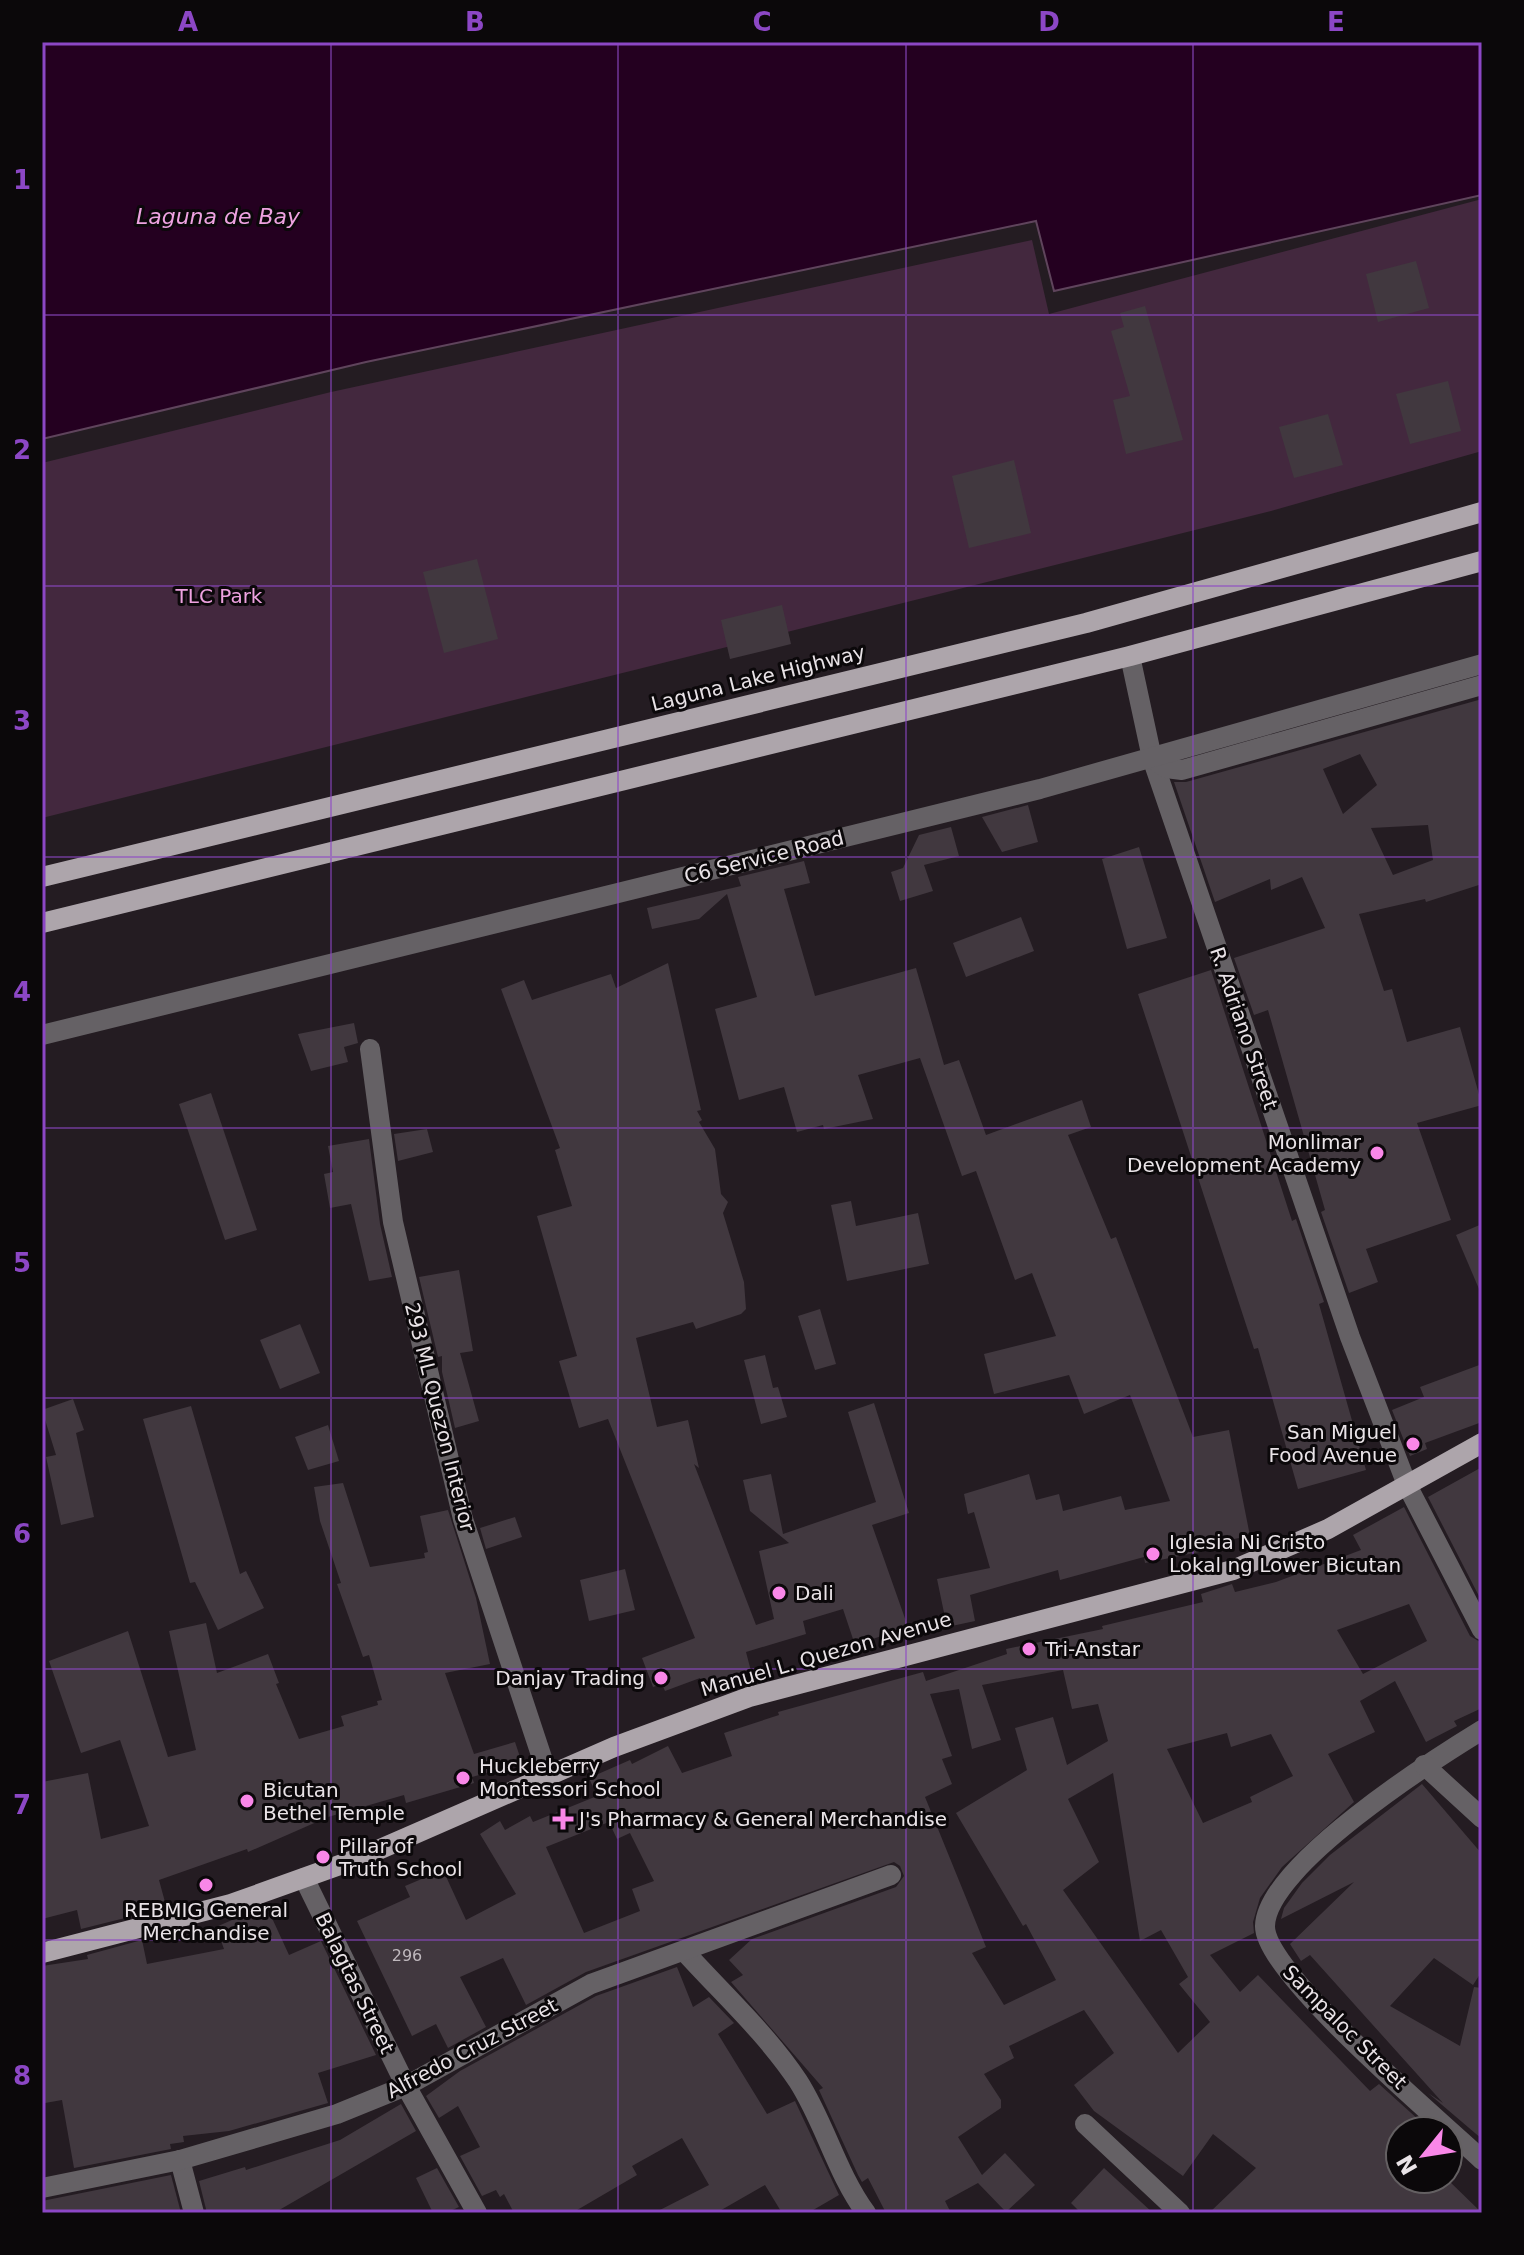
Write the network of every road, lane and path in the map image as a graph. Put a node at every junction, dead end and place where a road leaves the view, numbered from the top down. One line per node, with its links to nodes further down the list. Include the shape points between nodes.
1 (1482, 512): 7 (main road, Laguna Lake Highway, via 1086,623)
2 (1482, 561): 3 (main road)
3 (1130, 656): 6 (street, R. Adriano Street); 8 (main road)
4 (1482, 664): 6 (street, C6 Service Road)
5 (1482, 685): 6 (street, via 1182,770 1166,768)
6 (1150, 749): 9 (street, C6 Service Road, via 1040,789); 12 (street, R. Adriano Street, via 1350,1337)
7 (42, 877)
8 (42, 923)
9 (42, 1035)
10 (370, 1049): 16 (street, 293 ML Quezon Interior, via 393,1222 463,1519)
11 (1482, 1443): 12 (main road, Manuel L. Quezon Avenue)
12 (1407, 1485): 13 (street, R. Adriano Street); 16 (main road, Manuel L. Quezon Avenue, via 1293,1546 1233,1570 749,1697)
13 (1482, 1630)
14 (1482, 1730): 15 (street, Sampaloc Street)
15 (1424, 1765): 17 (street); 25 (street, Sampaloc Street, via 1297,1869 1276,1894 1265,1925 1270,1946 1314,2000)
16 (548, 1776): 19 (main road, Manuel L. Quezon Avenue)
17 (1482, 1818)
18 (891, 1875): 20 (street, Alfredo Cruz Street)
19 (304, 1878): 21 (main road, Manuel L. Quezon Avenue, via 231,1904); 22 (street, Balagtas Street)
20 (684, 1951): 22 (street, Alfredo Cruz Street, via 591,1984); 29 (street, via 797,2080)
21 (42, 1953)
22 (406, 2086): 24 (street, Alfredo Cruz Street, via 337,2114); 28 (street, Balagtas Street)
23 (1085, 2124): 30 (street)
24 (180, 2160): 26 (street, Alfredo Cruz Street); 27 (street)
25 (1482, 2160)
26 (42, 2188)
27 (194, 2213)
28 (477, 2213)
29 (866, 2213)
30 (1180, 2213)

